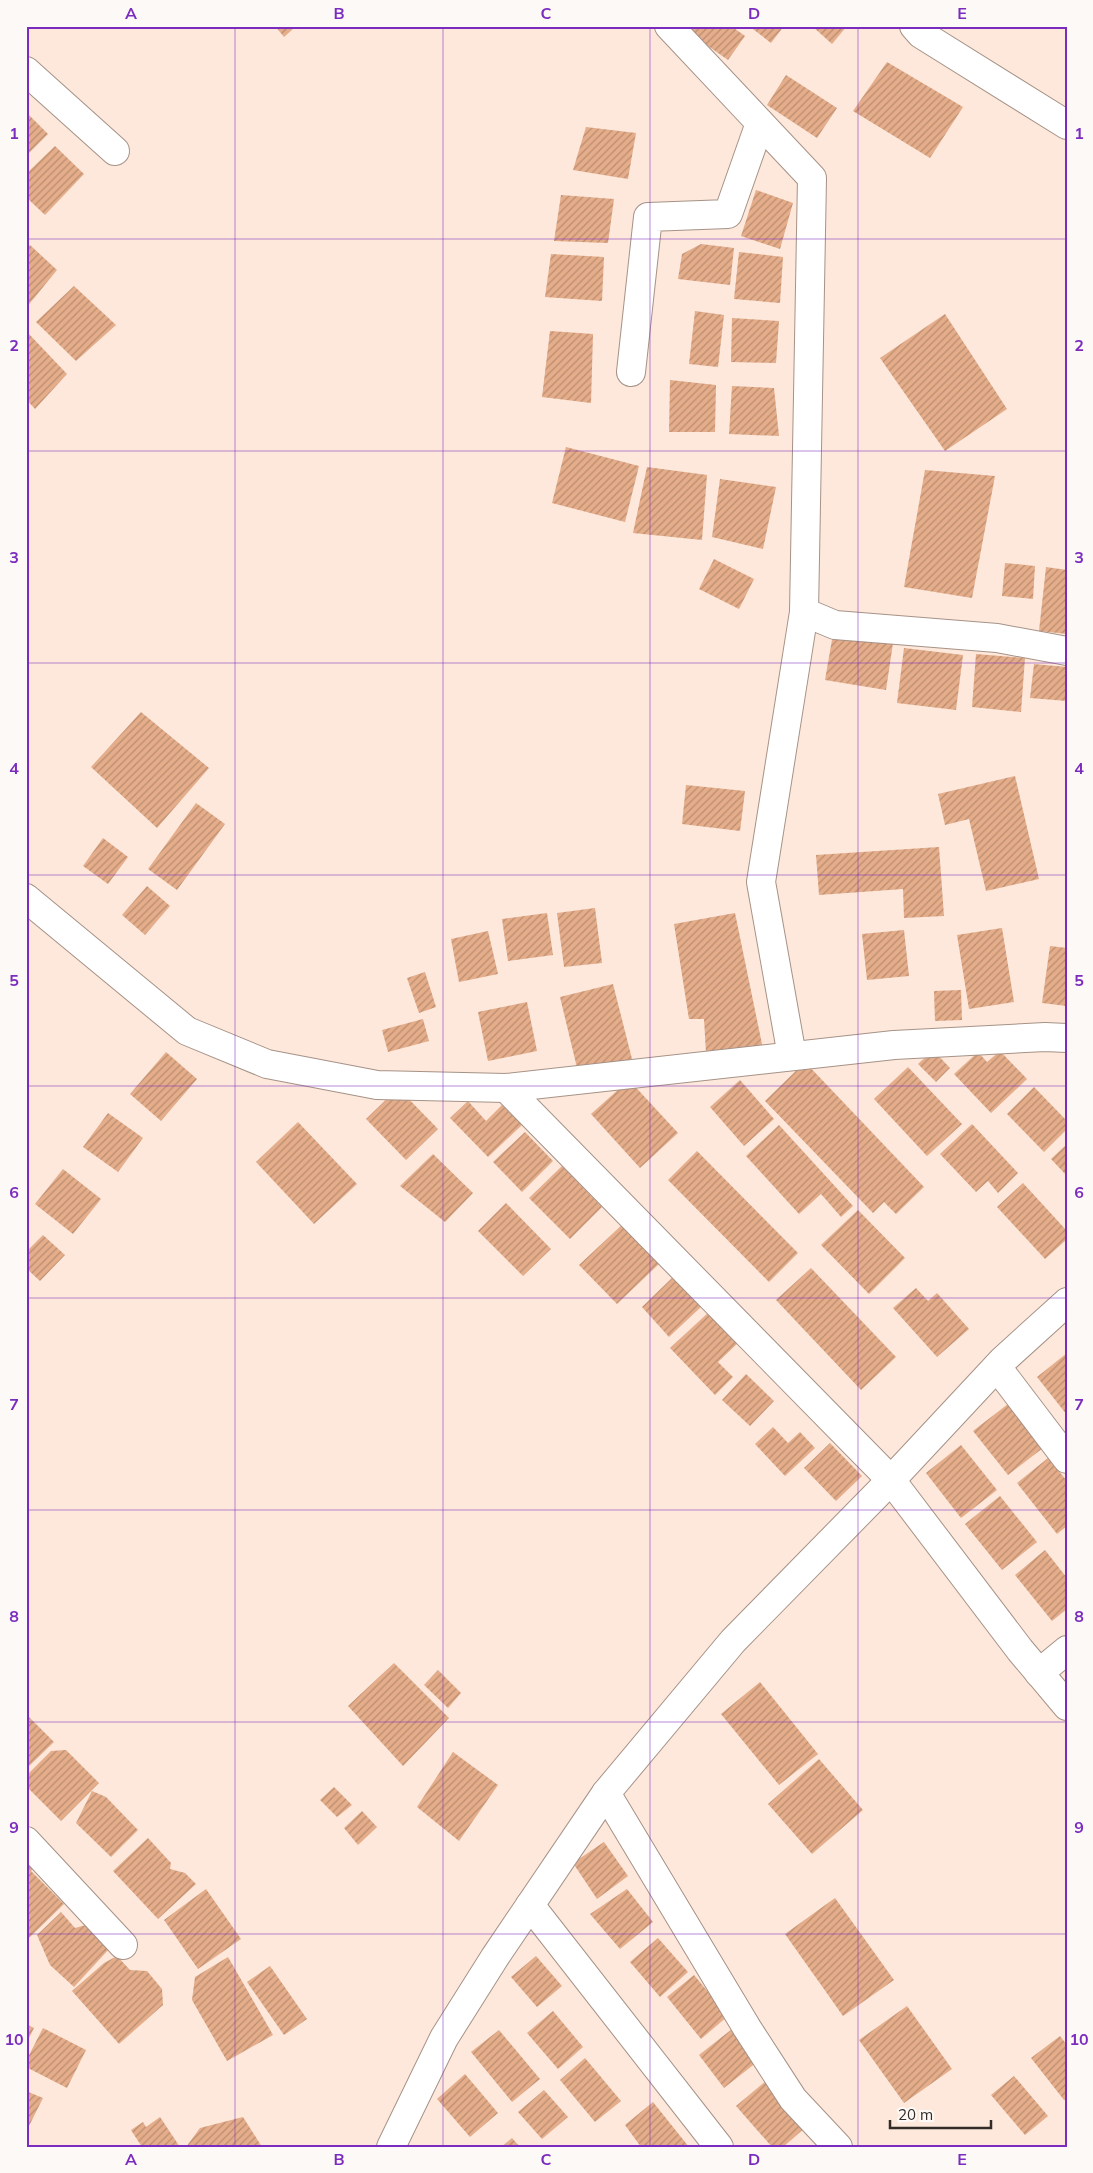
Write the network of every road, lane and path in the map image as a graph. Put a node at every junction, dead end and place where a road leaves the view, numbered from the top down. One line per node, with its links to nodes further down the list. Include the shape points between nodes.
1 (914, 26): 5 (street, via 921,34)
2 (673, 28): 4 (street)
3 (26, 71): 6 (street)
4 (760, 123): 7 (street, via 728,214 648,217); 8 (street, via 812,178)
5 (1067, 125)
6 (115, 151)
7 (631, 372)
8 (804, 612): 9 (street, via 835,625 997,638); 12 (street, via 761,882)
9 (1067, 651)
10 (26, 898): 13 (street, via 187,1031 267,1064 377,1085)
11 (1067, 1038): 12 (street, via 894,1045)
12 (792, 1056): 13 (street)
13 (506, 1088): 17 (street)
14 (1067, 1302): 15 (street)
15 (997, 1367): 16 (street); 17 (street)
16 (1067, 1459)
17 (891, 1480): 19 (street); 21 (street, via 733,1641)
18 (1067, 1650): 19 (street)
19 (1039, 1672): 20 (street)
20 (1067, 1706)
21 (606, 1793): 23 (street); 27 (street, via 746,2028 793,2100)
22 (26, 1841): 24 (street)
23 (530, 1905): 25 (street, via 444,2038); 26 (street)
24 (124, 1946)
25 (391, 2147)
26 (719, 2147)
27 (838, 2147)

